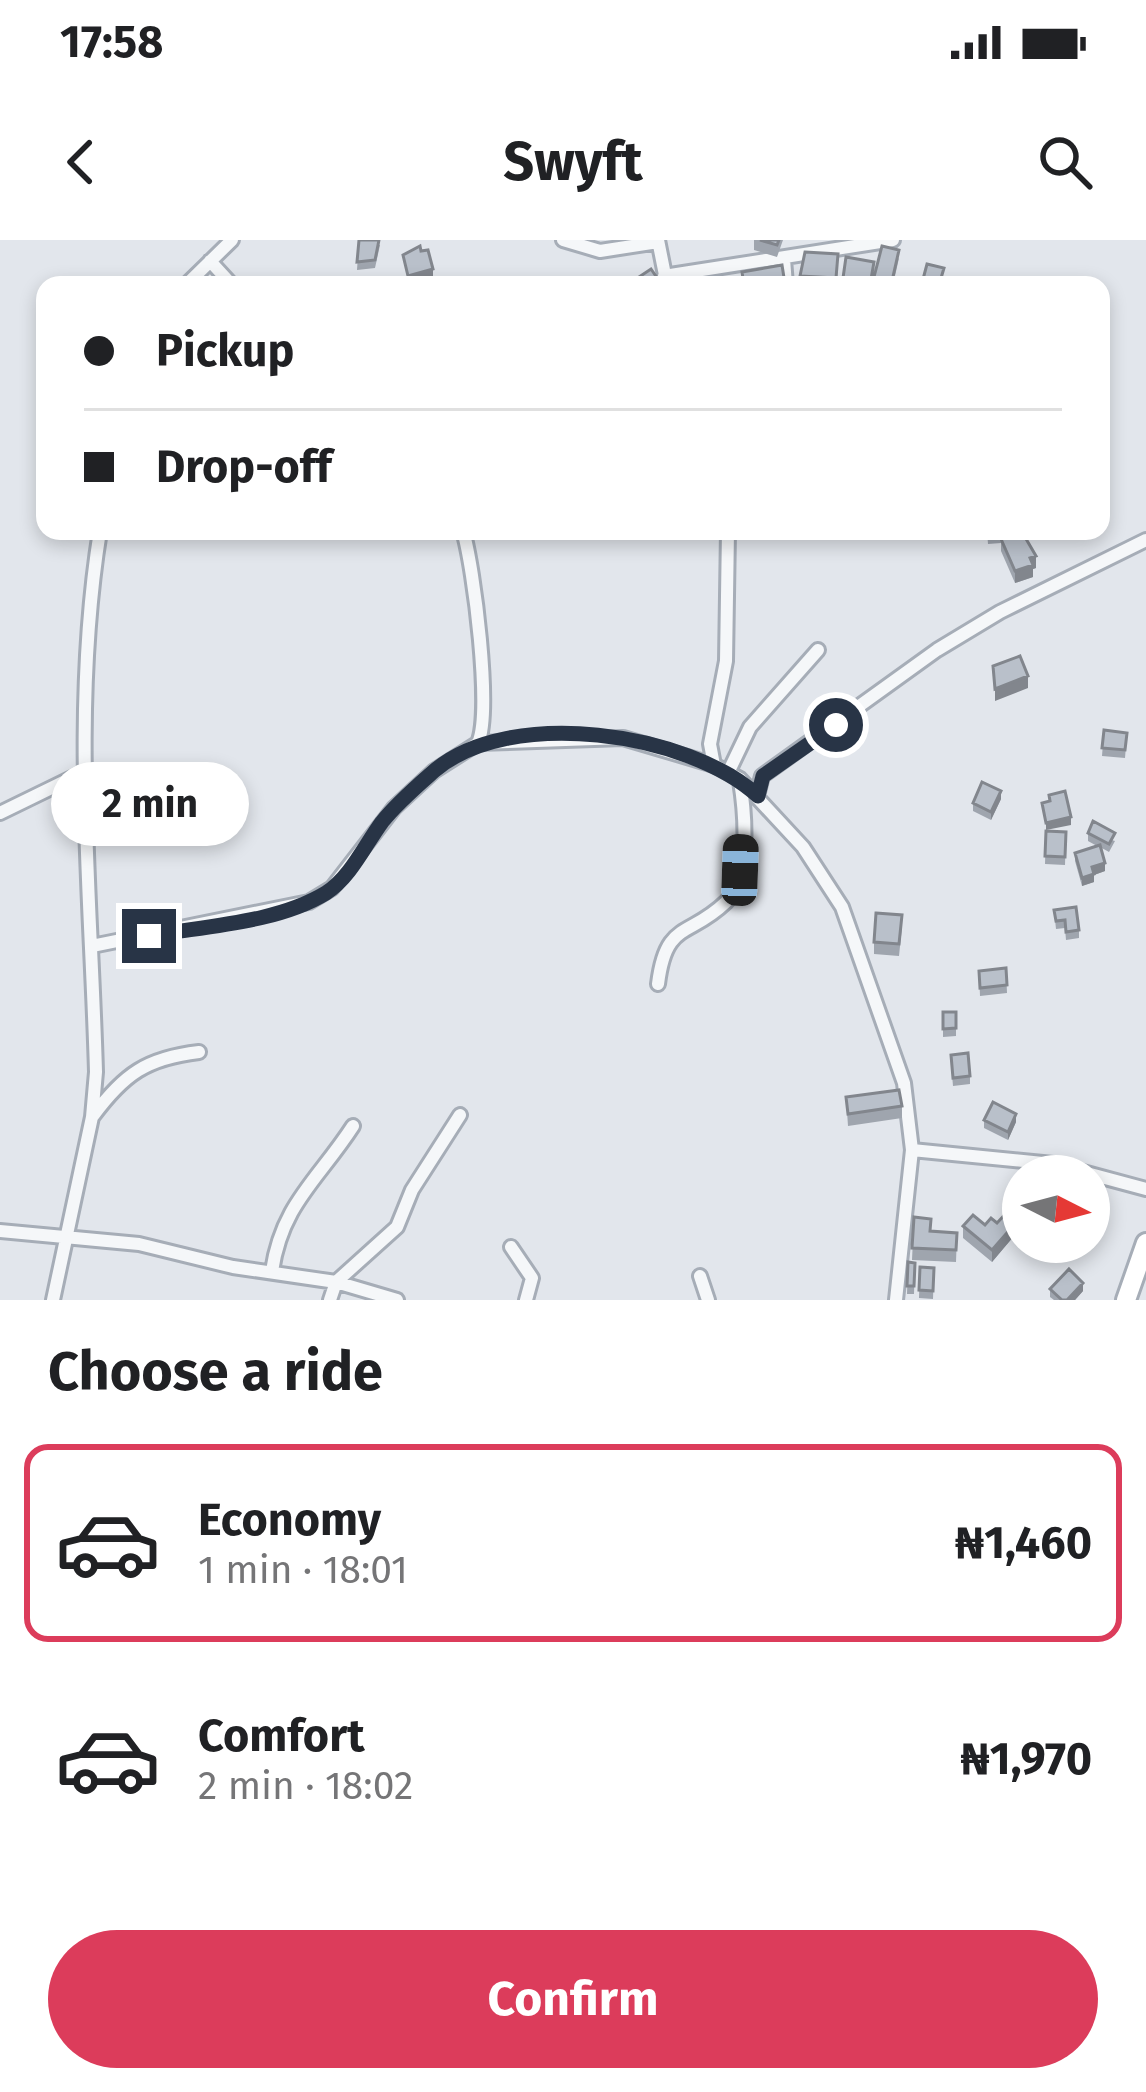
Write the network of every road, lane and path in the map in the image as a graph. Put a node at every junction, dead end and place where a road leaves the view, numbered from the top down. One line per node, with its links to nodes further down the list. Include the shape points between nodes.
1 (232, 240): 6 (street)
2 (563, 240): 4 (street, via 600,251)
3 (893, 240): 5 (street)
4 (658, 241): 9 (street)
5 (784, 259): 10 (street); 11 (street)
6 (210, 261): 7 (street); 8 (street)
7 (195, 276)
8 (224, 276)
9 (665, 276)
10 (688, 276)
11 (785, 276)
12 (99, 540): 19 (street)
13 (464, 540): 17 (street, via 482,692)
14 (728, 540): 18 (street)
15 (1146, 540): 21 (street, via 938,650 763,776)
16 (818, 650): 20 (street, via 750,727)
17 (478, 743): 18 (street, via 623,738); 23 (street, via 394,808 332,889 309,902)
18 (714, 765): 20 (street)
19 (82, 773): 22 (street); 23 (street)
20 (734, 776): 21 (street); 24 (street, via 743,814 735,892 678,930 662,954)
21 (758, 796): 29 (street, via 803,847 854,930 904,1083)
22 (0, 813)
23 (92, 946): 27 (street)
24 (658, 984)
25 (200, 1052): 27 (street, via 133,1069)
26 (460, 1115): 37 (street, via 397,1227)
27 (92, 1117): 32 (street)
28 (353, 1126): 35 (street, via 292,1203)
29 (912, 1150): 30 (street, via 1053,1164); 43 (street)
30 (1146, 1189)
31 (0, 1231): 32 (street)
32 (67, 1236): 35 (street); 38 (street)
33 (511, 1247): 41 (street, via 532,1278)
34 (1143, 1250): 44 (main road)
35 (272, 1271): 37 (street)
36 (700, 1276): 42 (street)
37 (336, 1282): 39 (street); 40 (street)
38 (53, 1300)
39 (330, 1300)
40 (397, 1300)
41 (526, 1300)
42 (708, 1300)
43 (896, 1300)
44 (1121, 1300)

